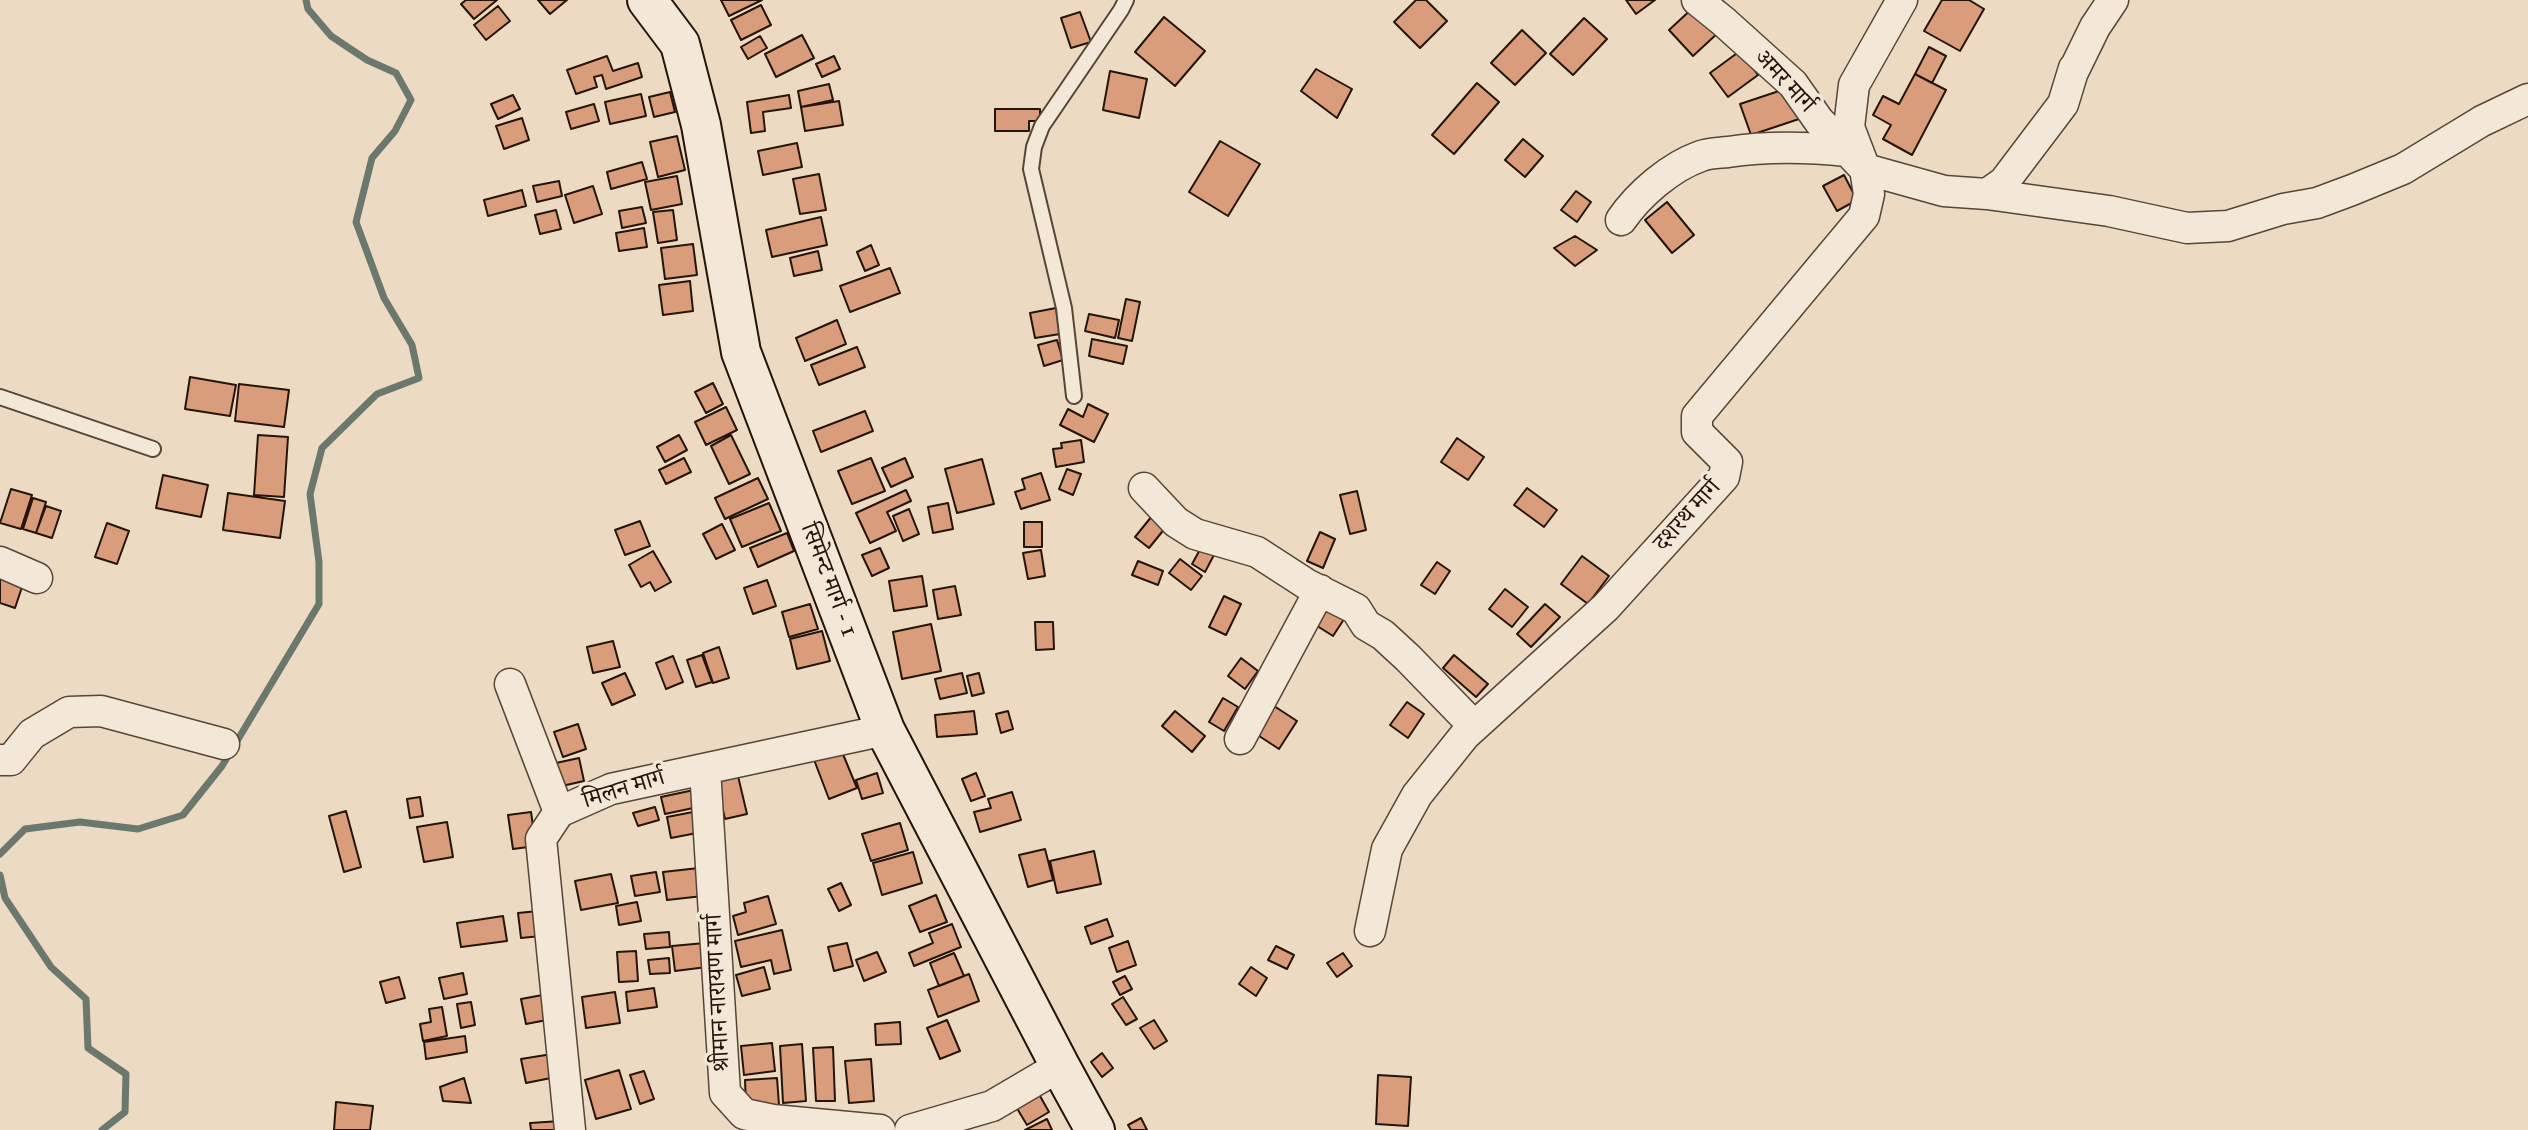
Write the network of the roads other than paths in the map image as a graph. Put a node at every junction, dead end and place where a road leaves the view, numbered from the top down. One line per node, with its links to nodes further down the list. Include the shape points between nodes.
1 (647, 0): 19 (street, सिमेन्ट मार्ग - 1, via 680,44 701,125 741,352)
2 (1126, 0): 10 (lane, via 1042,126 1031,169 1064,309)
3 (1697, 0): 7 (street, अमर मार्ग, via 1793,84 1819,121)
4 (1902, 0): 7 (street, दशरथ मार्ग, via 1854,85 1849,127)
5 (2113, 0): 8 (street, via 2073,70 2063,104 2004,182)
6 (2528, 99): 8 (street, via 2375,181 2228,226 2187,229 2109,211)
7 (1856, 160): 8 (street, via 1944,191); 9 (street, via 1804,146 1701,156 1672,171 1634,201); 18 (street, दशरथ मार्ग, via 1869,194 1864,216 1697,416 1697,432 1727,462 1724,477 1606,607)
8 (1987, 194)
9 (1621, 220)
10 (1074, 396)
11 (0, 397): 12 (lane)
12 (153, 449)
13 (1144, 488): 16 (street, via 1176,522 1195,534 1257,552)
14 (0, 562): 15 (street)
15 (37, 578)
16 (1320, 590): 18 (street, via 1356,608 1366,625 1408,658); 20 (street)
17 (510, 684): 24 (street)
18 (1474, 726): 25 (street, दशरथ मार्ग, via 1417,795 1387,849)
19 (885, 730): 23 (street, मिलन मार्ग); 26 (street, सिमेन्ट मार्ग - 1)
20 (1240, 739)
21 (224, 744): 22 (street, via 101,711 69,712 32,734 11,760)
22 (0, 760)
23 (705, 769): 24 (street, मिलन मार्ग, via 611,789); 28 (street, श्रीमान नारायण मार्ग, via 724,1093 744,1114)
24 (559, 812): 27 (street, मिलन मार्ग, via 541,839)
25 (1370, 931)
26 (1060, 1066): 29 (street, via 992,1107); 30 (street, सिमेन्ट मार्ग - 1)
27 (570, 1130)
28 (880, 1130)
29 (910, 1130)
30 (1096, 1130)

